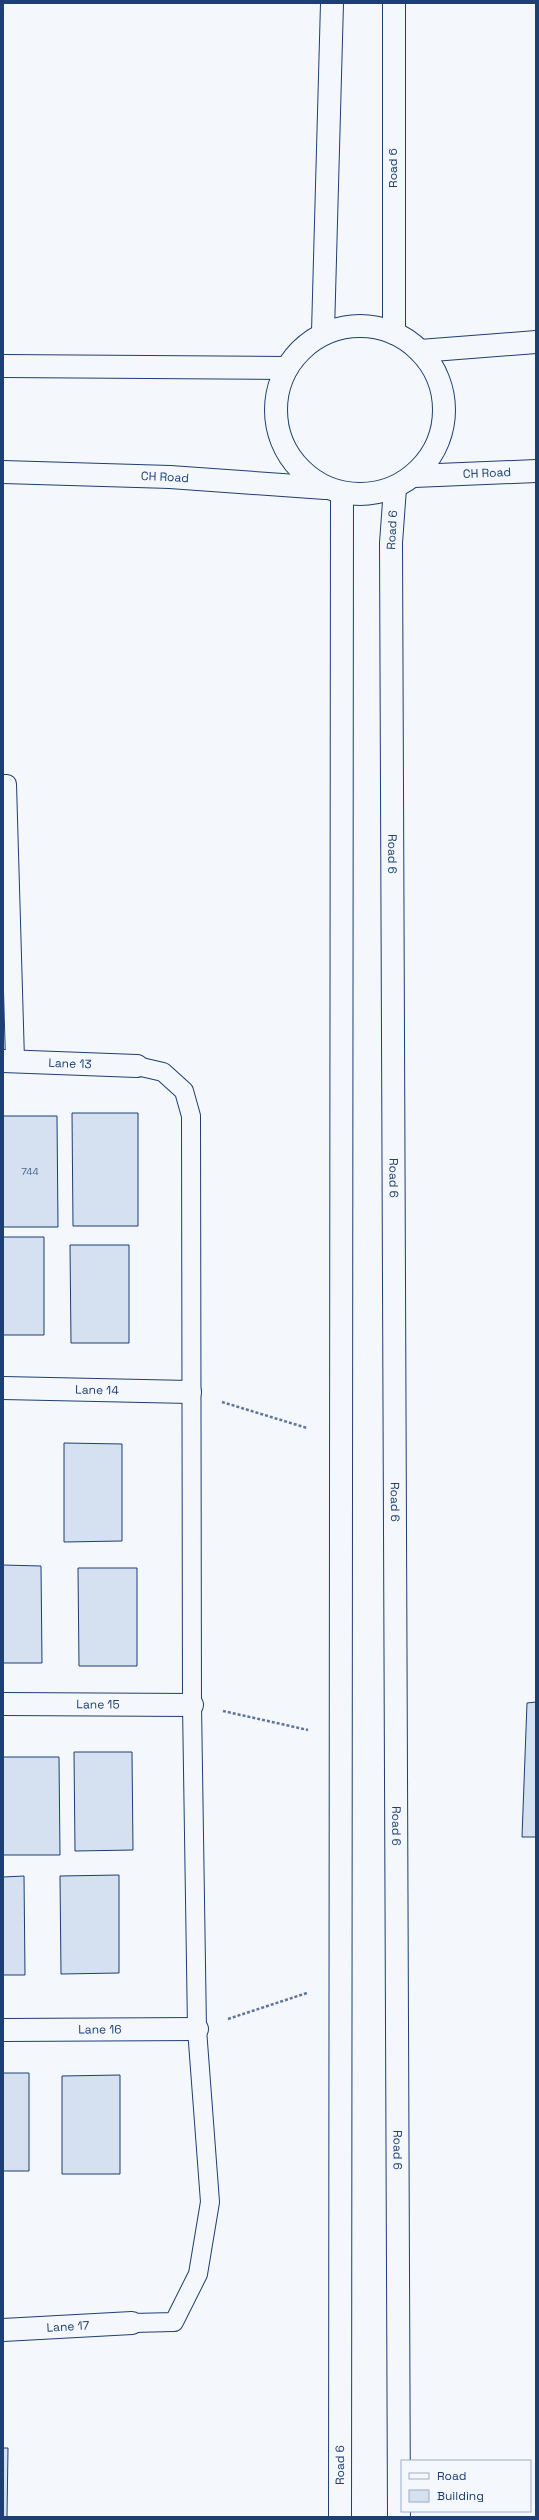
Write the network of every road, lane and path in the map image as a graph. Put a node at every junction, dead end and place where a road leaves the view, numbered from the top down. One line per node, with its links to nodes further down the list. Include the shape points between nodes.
1 (332, 3): 3 (street)
2 (394, 3): 4 (street, Road 6)
3 (324, 332): 4 (street, CH Road, via 350,326 373,326); 8 (street, CH Road, via 305,346)
4 (394, 333): 6 (street, CH Road)
5 (536, 342): 6 (street)
6 (420, 351): 11 (street, CH Road, via 436,374 444,400 442,428 432,454)
7 (3, 366): 8 (street)
8 (287, 368): 13 (street, CH Road, via 277,395 276,423 285,450 303,472)
9 (536, 471): 11 (street, CH Road)
10 (3, 472): 13 (street, CH Road, via 170,477)
11 (414, 476): 12 (street, CH Road)
12 (395, 488): 13 (street, CH Road, via 369,495); 29 (street, Road 6, via 391,559)
13 (334, 490): 19 (street, Road 6)
14 (3, 784): 15 (lane, via 8,784)
15 (9, 1060): 16 (street, Lane 13)
16 (137, 1066): 18 (lane, via 163,1072 184,1090 191,1116)
17 (3, 1388): 18 (street, Lane 14)
18 (190, 1392): 19 (path); 21 (lane)
19 (340, 1438): 22 (street, Road 6)
20 (3, 1704): 21 (street, Lane 15)
21 (192, 1705): 22 (path); 24 (lane)
22 (340, 1738): 23 (street, Road 6)
23 (339, 1983): 24 (path); 28 (street, Road 6)
24 (197, 2029): 25 (street, Lane 16); 26 (lane, via 210,2202 198,2274 174,2322)
25 (3, 2030)
26 (132, 2323): 27 (street, Lane 17)
27 (3, 2330)
28 (340, 2517)
29 (399, 2517)

